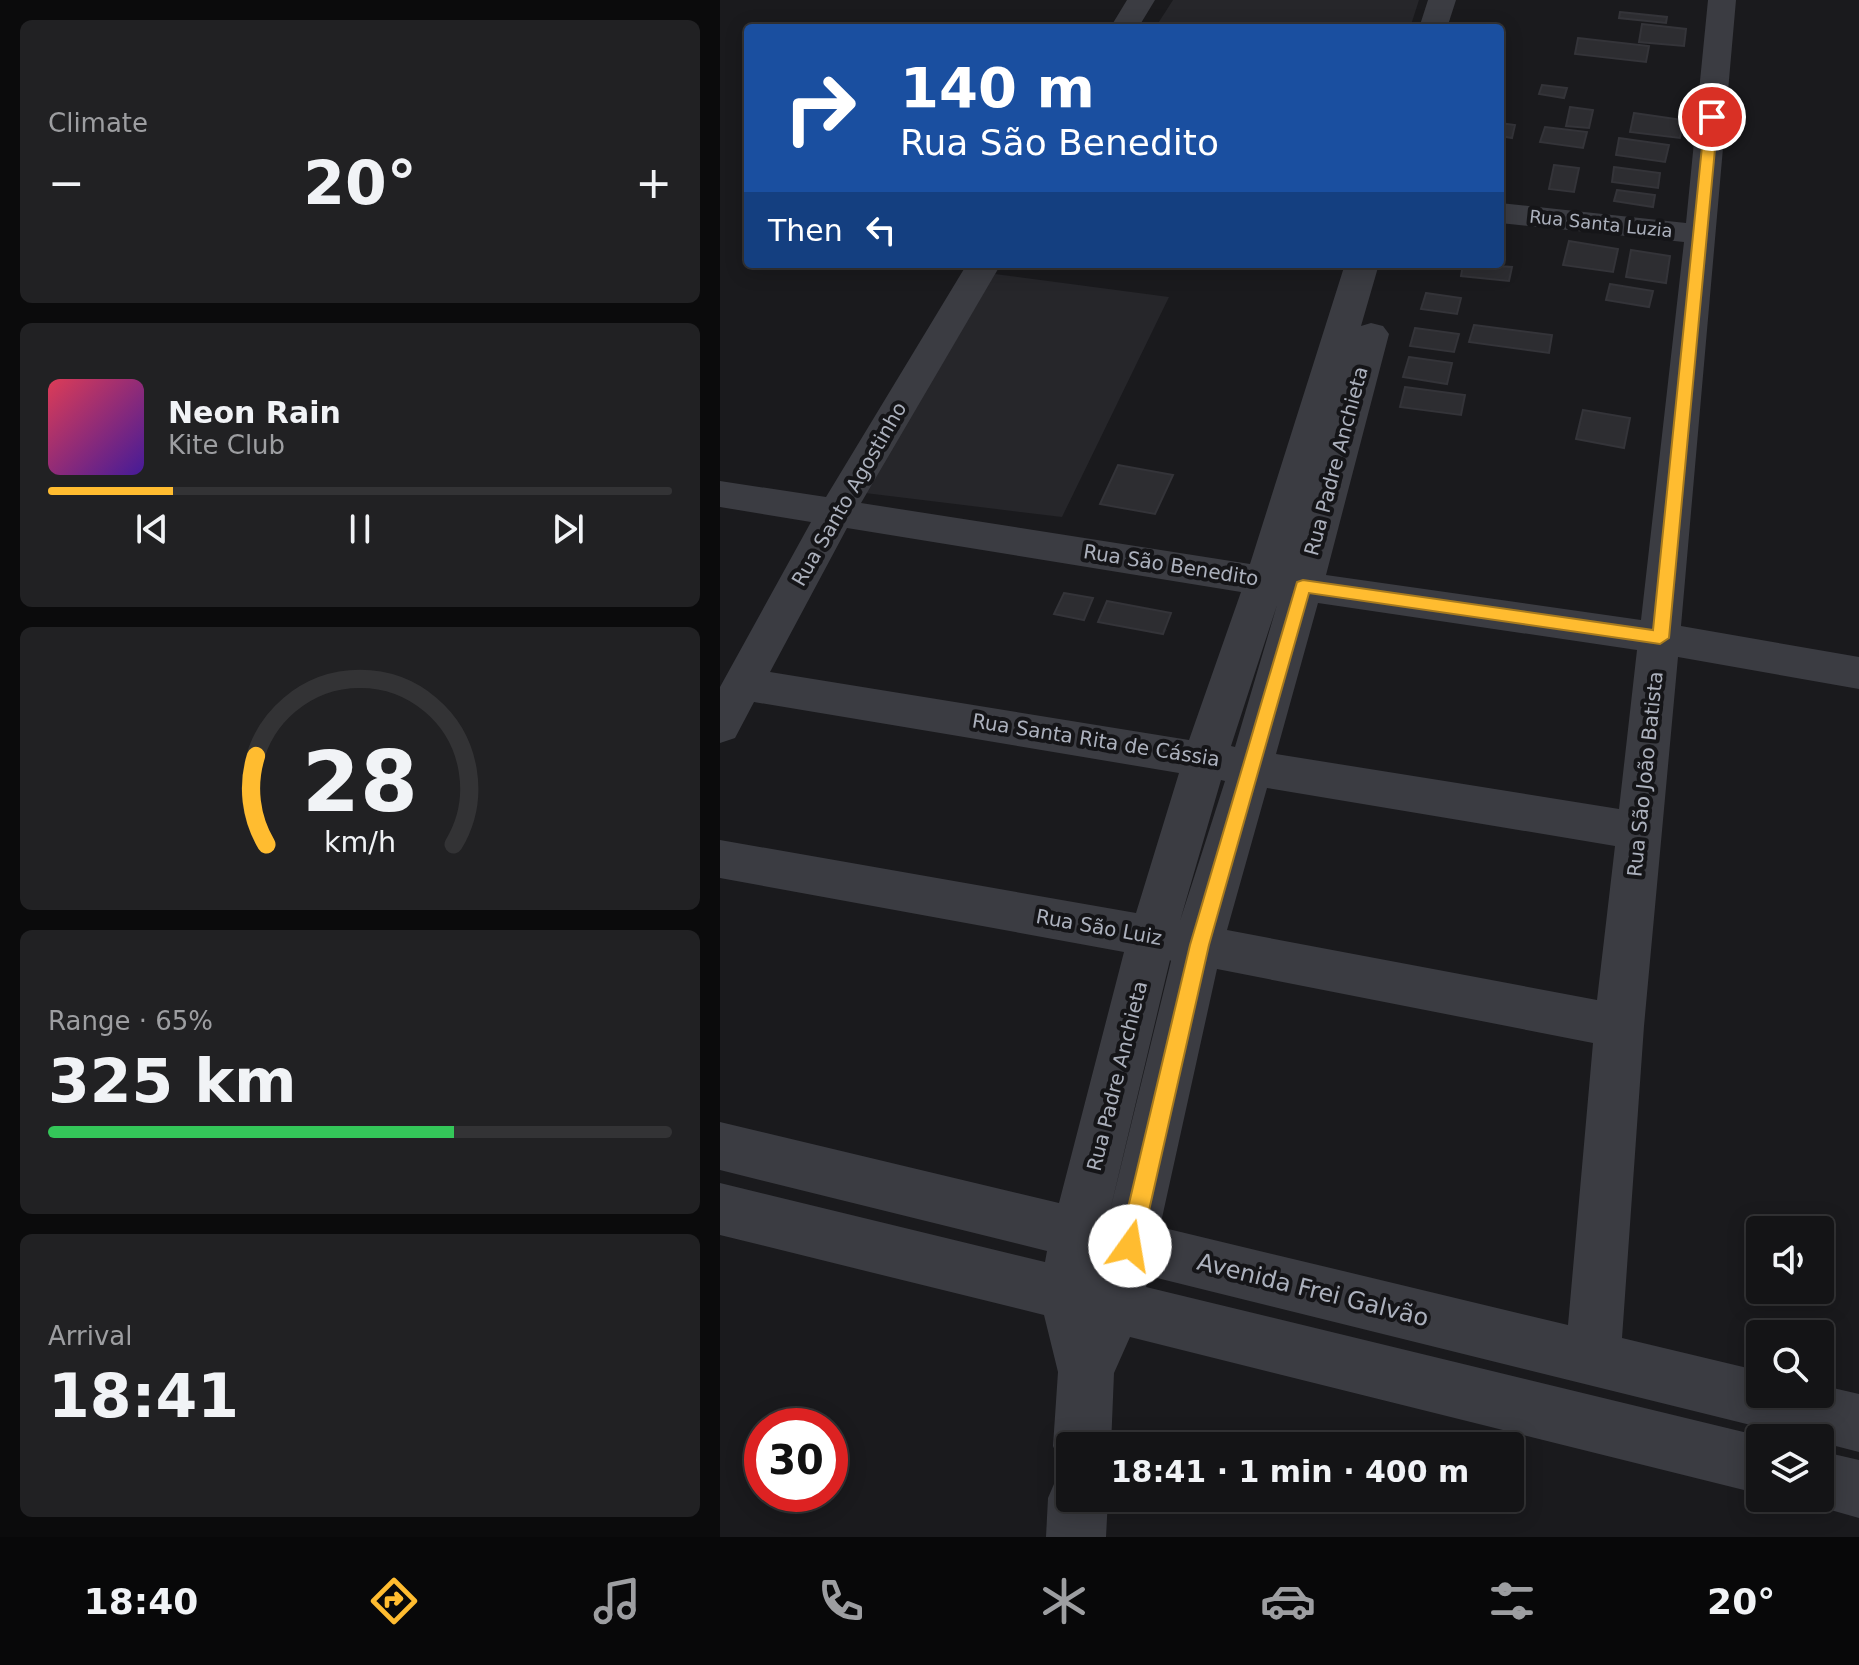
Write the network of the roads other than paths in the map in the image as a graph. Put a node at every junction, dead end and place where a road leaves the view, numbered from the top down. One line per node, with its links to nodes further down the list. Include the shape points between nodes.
1 (1141, 0): 5 (street)
2 (1442, 0): 6 (street)
3 (1466, 0): 7 (street)
4 (1722, 0): 9 (street, Rua São João Batista)
5 (1126, 24)
6 (1434, 24)
7 (1459, 24)
8 (1504, 213): 9 (street, Rua Santa Luzia)
9 (1701, 234): 16 (street, Rua São João Batista)
10 (982, 268): 14 (street, Rua Santo Agostinho)
11 (1361, 268): 15 (street, Rua Padre Anchieta)
12 (1389, 268): 15 (street, Rua Padre Anchieta)
13 (720, 494): 14 (street, Rua São Benedito)
14 (837, 511): 15 (street, Rua São Benedito); 18 (street, Rua Santo Agostinho)
15 (1284, 584): 16 (street, Rua São Benedito); 20 (street, Rua Padre Anchieta); 21 (street, Rua Padre Anchieta)
16 (1660, 638): 17 (street, Rua São Benedito); 22 (street, Rua São João Batista)
17 (1859, 673)
18 (743, 684): 19 (street, Rua Santo Agostinho); 20 (street, Rua Santa Rita de Cássia)
19 (720, 726)
20 (1205, 758): 21 (street, Rua Santa Rita de Cássia); 24 (street, Rua Padre Anchieta)
21 (1252, 766): 22 (street, Rua Santa Rita de Cássia); 25 (street, Rua Padre Anchieta)
22 (1639, 831): 26 (street, Rua São João Batista)
23 (720, 859): 24 (street, Rua São Luiz)
24 (1152, 937): 25 (street, Rua São Luiz); 29 (street, Rua Padre Anchieta)
25 (1199, 945): 26 (street, Rua São Luiz); 30 (street, Rua Padre Anchieta)
26 (1619, 1026): 32 (street, Rua São João Batista)
27 (720, 1146): 29 (street, Avenida Frei Galvão)
28 (720, 1209): 31 (street)
29 (1078, 1233): 30 (street, Avenida Frei Galvão); 31 (street, Rua Padre Anchieta)
30 (1130, 1246): 31 (street, Rua Padre Anchieta); 32 (street, Avenida Frei Galvão)
31 (1090, 1302): 34 (street); 35 (street)
32 (1593, 1357): 33 (street, Avenida Frei Galvão)
33 (1859, 1423)
34 (1083, 1432)
35 (1746, 1462)
36 (1834, 1483): 37 (street)
37 (1859, 1489)
38 (1077, 1512): 39 (street)
39 (1076, 1537)

